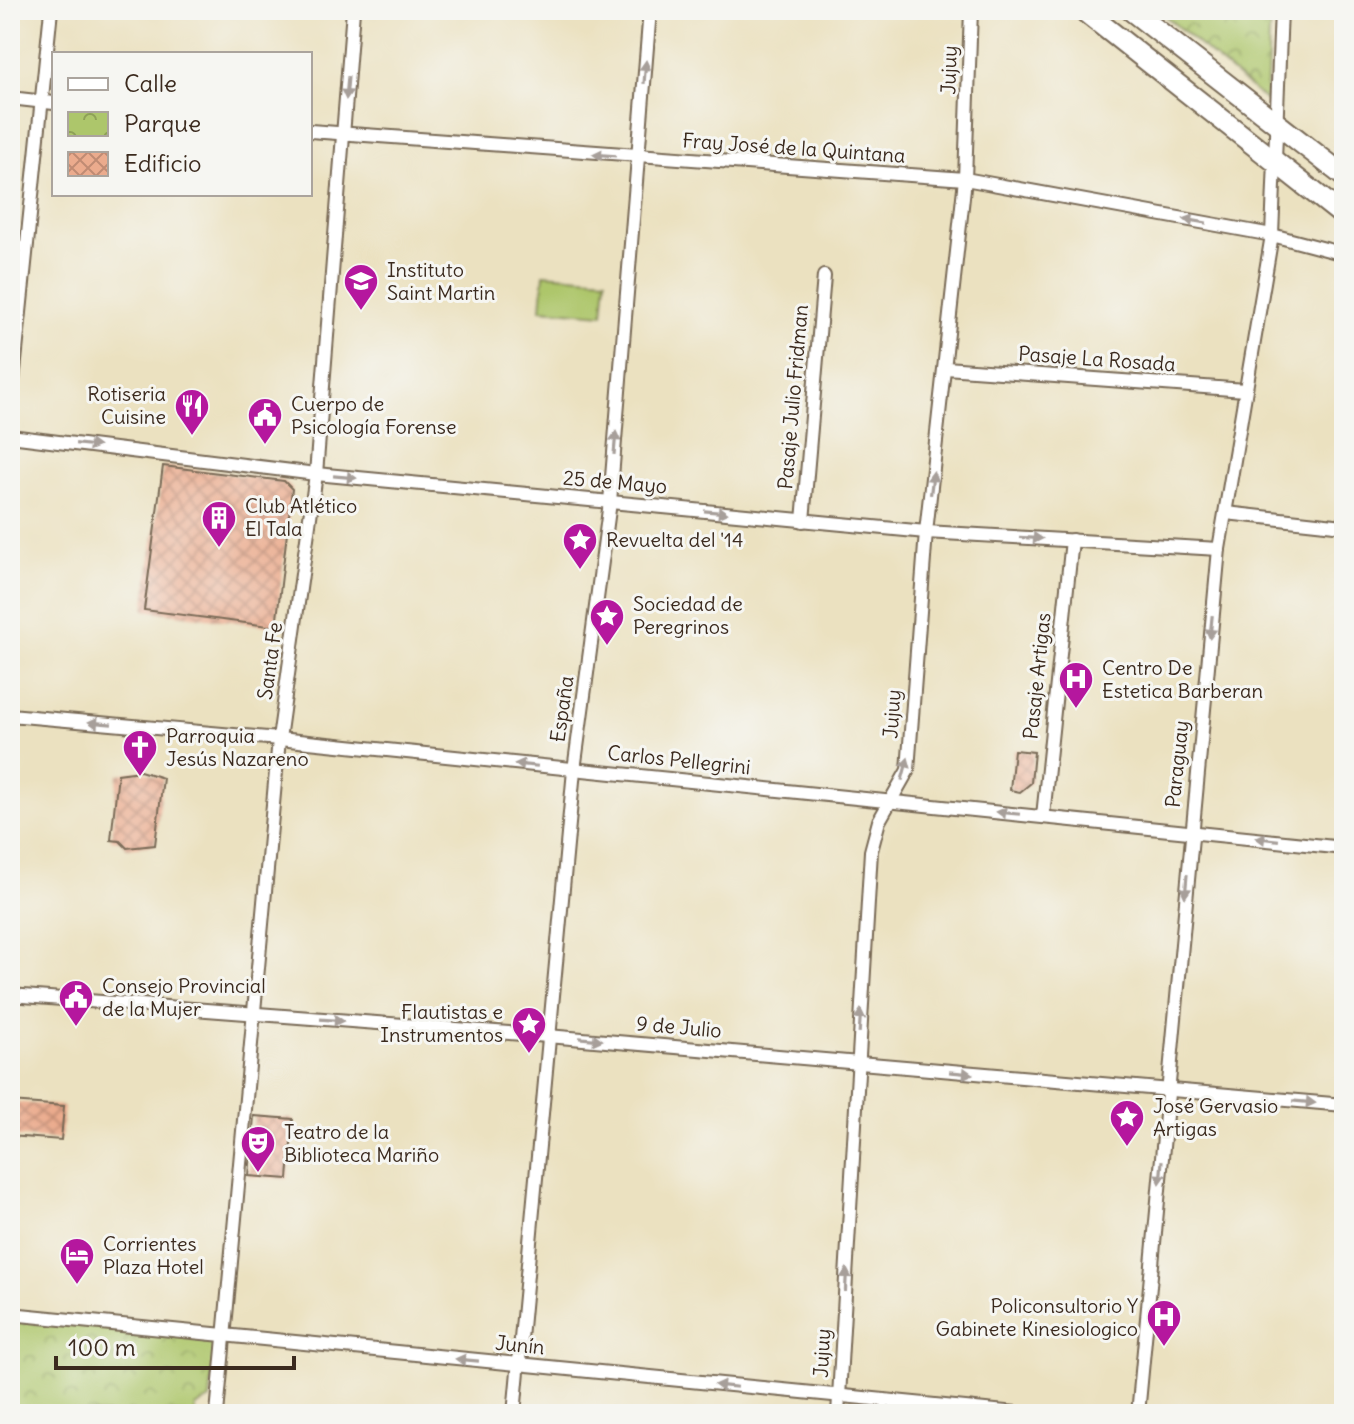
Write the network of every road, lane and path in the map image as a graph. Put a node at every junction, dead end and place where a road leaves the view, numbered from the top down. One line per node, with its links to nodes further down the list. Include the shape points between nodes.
1 (51, 10): 9 (street)
2 (353, 10): 12 (street, Santa Fe, one-way to 12)
3 (650, 10): 13 (street, España, one-way to 3)
4 (971, 10): 16 (street, Jujuy)
5 (1083, 10): 14 (main road)
6 (1131, 10): 10 (main road)
7 (1281, 10): 10 (street, Paraguay)
8 (10, 98): 9 (street)
9 (47, 102): 21 (street)
10 (1274, 127): 14 (street, Paraguay); 15 (main road)
11 (312, 131): 12 (street, Fray José de la Quintana)
12 (343, 134): 13 (street, Fray José de la Quintana, one-way to 12); 27 (street, Santa Fe)
13 (638, 157): 16 (street, Fray José de la Quintana); 28 (street, España, one-way to 13)
14 (1272, 160): 17 (main road); 18 (street, Paraguay)
15 (1344, 176)
16 (965, 179): 18 (street, Fray José de la Quintana, one-way to 16); 23 (street, Jujuy)
17 (1344, 216)
18 (1272, 235): 20 (street, Fray José de la Quintana); 24 (street, Paraguay)
19 (10, 254): 21 (street)
20 (1344, 254)
21 (26, 256): 25 (street)
22 (824, 276): 30 (street, Pasaje Julio Fridman)
23 (946, 368): 24 (street, Pasaje La Rosada); 32 (street, Jujuy, one-way to 23)
24 (1245, 390): 29 (street, Paraguay)
25 (10, 410)
26 (10, 436): 27 (street, 25 de Mayo, one-way to 27)
27 (316, 474): 28 (street, 25 de Mayo, one-way to 28); 36 (street, Santa Fe)
28 (610, 502): 30 (street, 25 de Mayo, one-way to 30); 37 (street, España)
29 (1226, 513): 31 (street); 34 (street, Paraguay)
30 (803, 521): 32 (street, 25 de Mayo)
31 (1344, 526)
32 (926, 532): 33 (street, 25 de Mayo, one-way to 33); 38 (street, Jujuy, one-way to 32, via 908,770)
33 (1072, 540): 34 (street, 25 de Mayo); 39 (street, Pasaje Artigas)
34 (1219, 549): 40 (street, Paraguay, one-way to 40)
35 (10, 715): 36 (street, Carlos Pellegrini, one-way to 35)
36 (279, 739): 37 (street, Carlos Pellegrini, one-way to 36); 43 (street, Santa Fe)
37 (574, 770): 38 (street, Carlos Pellegrini); 44 (street, España)
38 (888, 801): 39 (street, Carlos Pellegrini, one-way to 38); 45 (street, Jujuy, one-way to 38, via 871,851)
39 (1043, 816): 40 (street, Carlos Pellegrini)
40 (1191, 830): 41 (street, Carlos Pellegrini, one-way to 40); 46 (street, Paraguay, one-way to 46)
41 (1344, 848)
42 (10, 995): 43 (street, 9 de Julio)
43 (254, 1015): 44 (street, 9 de Julio, one-way to 44); 49 (street, Santa Fe)
44 (548, 1036): 45 (street, 9 de Julio, one-way to 45); 50 (street, España)
45 (857, 1064): 46 (street, 9 de Julio, one-way to 46); 51 (street, Jujuy, one-way to 45)
46 (1168, 1091): 47 (street, 9 de Julio, one-way to 47); 56 (street, Paraguay, one-way to 56)
47 (1344, 1105)
48 (10, 1314): 49 (street, Junín)
49 (227, 1337): 50 (street, Junín, one-way to 49); 52 (street, Santa Fe)
50 (518, 1364): 51 (street, Junín, one-way to 50); 53 (street, España)
51 (840, 1398): 54 (street, Jujuy); 55 (street, Junín)
52 (217, 1414)
53 (514, 1414)
54 (838, 1414)
55 (1026, 1414)
56 (1138, 1414)

